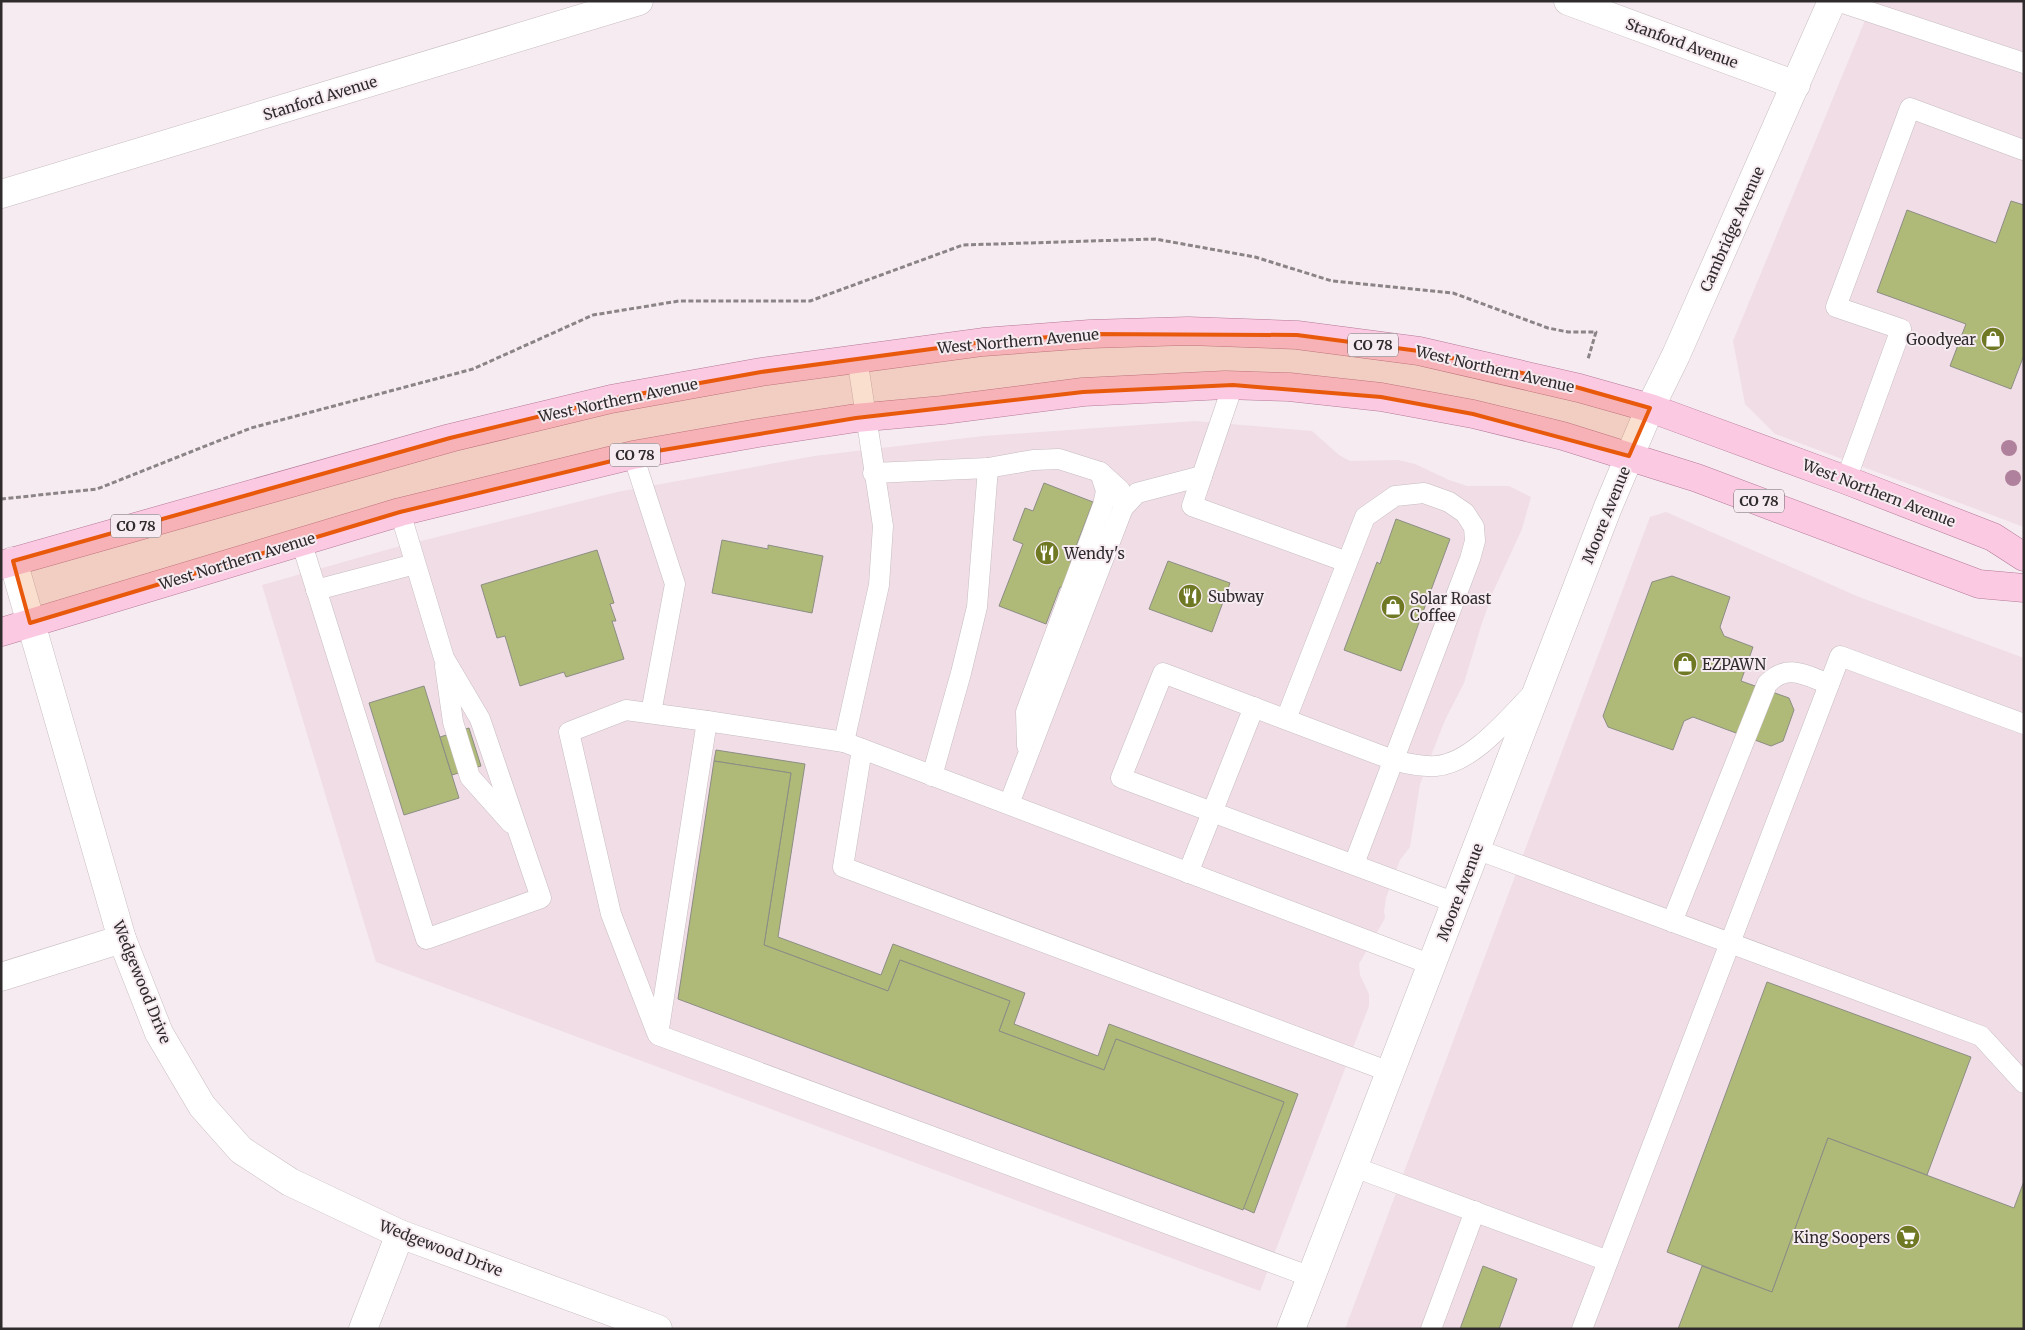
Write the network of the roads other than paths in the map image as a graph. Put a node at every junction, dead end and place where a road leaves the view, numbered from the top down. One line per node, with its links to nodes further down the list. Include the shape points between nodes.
1 (639, 1): 8 (street, Stanford Avenue)
2 (1568, 1): 6 (street, Stanford Avenue)
3 (1832, 1): 6 (street, Cambridge Avenue)
4 (1837, 1): 5 (lane)
5 (2024, 63)
6 (1796, 85): 11 (street, Cambridge Avenue)
7 (2023, 150): 19 (lane, via 1910,108 1836,307 1901,330)
8 (1, 194)
9 (857, 358): 11 (main road, West Northern Avenue / CO 78, via 983,342 1090,334 1188,331 1297,335 1428,352 1537,376); 12 (lane); 25 (main road, West Northern Avenue / CO 78, via 611,399 450,438)
10 (1233, 385): 12 (main road, West Northern Avenue / CO 78, via 1083,392); 14 (main road, West Northern Avenue / CO 78, via 1390,399 1473,414); 18 (lane)
11 (1650, 408): 14 (street, Cambridge Avenue); 19 (main road, West Northern Avenue / CO 78)
12 (865, 417): 13 (main road, West Northern Avenue / CO 78); 17 (lane)
13 (633, 455): 21 (main road, West Northern Avenue / CO 78); 35 (lane, via 675,584)
14 (1629, 456): 27 (main road, West Northern Avenue / CO 78, via 1697,478 1979,584); 33 (street, Moore Avenue)
15 (988, 468): 16 (lane, via 1059,459); 17 (lane); 43 (lane, via 977,606)
16 (1100, 472): 20 (lane, via 1120,490); 41 (lane, via 1106,491 1103,505 1026,712)
17 (873, 473): 39 (lane, via 883,526 879,585)
18 (1202, 476): 20 (lane, via 1137,492); 24 (lane, via 1192,506)
19 (1846, 480): 23 (main road, West Northern Avenue / CO 78, via 1993,537)
20 (1123, 508): 41 (lane)
21 (400, 512): 22 (main road, West Northern Avenue / CO 78); 26 (lane)
22 (301, 541): 28 (lane); 29 (main road, West Northern Avenue / CO 78)
23 (2024, 557)
24 (1347, 562): 36 (lane); 42 (lane, via 1365,517 1395,496 1424,493 1449,502 1465,513 1474,527 1475,541 1470,558)
25 (7, 563): 29 (street, Wedgewood Drive)
26 (415, 564): 28 (lane); 31 (lane)
27 (2024, 588)
28 (316, 590): 46 (lane, via 426,939 541,898)
29 (30, 623): 30 (main road, West Northern Avenue / CO 78); 52 (street, Wedgewood Drive)
30 (1, 632)
31 (444, 658): 46 (lane, via 480,718); 46 (lane, via 453,722 470,777)
32 (1828, 684): 38 (lane, via 1840,656); 51 (lane, via 1788,672 1775,676 1766,684); 53 (lane)
33 (1539, 687): 42 (lane, via 1491,735 1462,758 1437,766 1416,766); 47 (street, Moore Avenue)
34 (1254, 707): 36 (lane); 45 (lane); 45 (lane, via 1164,673 1121,778)
35 (651, 713): 37 (lane); 56 (lane, via 626,710 569,732 611,914)
36 (1286, 719): 42 (lane)
37 (707, 721): 39 (lane); 56 (lane)
38 (2024, 724)
39 (844, 742): 40 (lane)
40 (862, 749): 43 (lane); 57 (lane, via 843,867)
41 (1027, 758): 44 (lane)
42 (1394, 760): 48 (lane)
43 (932, 776): 44 (lane)
44 (1009, 804): 49 (lane)
45 (1213, 812): 48 (lane); 49 (lane)
46 (518, 830)
47 (1476, 849): 50 (street, Moore Avenue); 51 (lane)
48 (1354, 864): 50 (lane)
49 (1188, 873): 54 (lane)
50 (1456, 903): 54 (street, Moore Avenue)
51 (1672, 922): 53 (lane)
52 (122, 938): 55 (street); 61 (street, Wedgewood Drive, via 159,1033 202,1106 241,1150 290,1182)
53 (1730, 943): 58 (lane, via 1981,1036); 62 (lane)
54 (1432, 965): 57 (street, Moore Avenue)
55 (1, 977)
56 (658, 1035): 63 (lane)
57 (1390, 1072): 59 (street, Moore Avenue)
58 (2024, 1083)
59 (1354, 1166): 60 (lane); 63 (street, Moore Avenue)
60 (1475, 1211): 62 (lane); 67 (lane)
61 (400, 1234): 64 (street); 65 (street, Wedgewood Drive)
62 (1608, 1261): 68 (lane)
63 (1311, 1277): 66 (street, Moore Avenue)
64 (363, 1329)
65 (658, 1329)
66 (1291, 1329)
67 (1431, 1329)
68 (1582, 1329)

